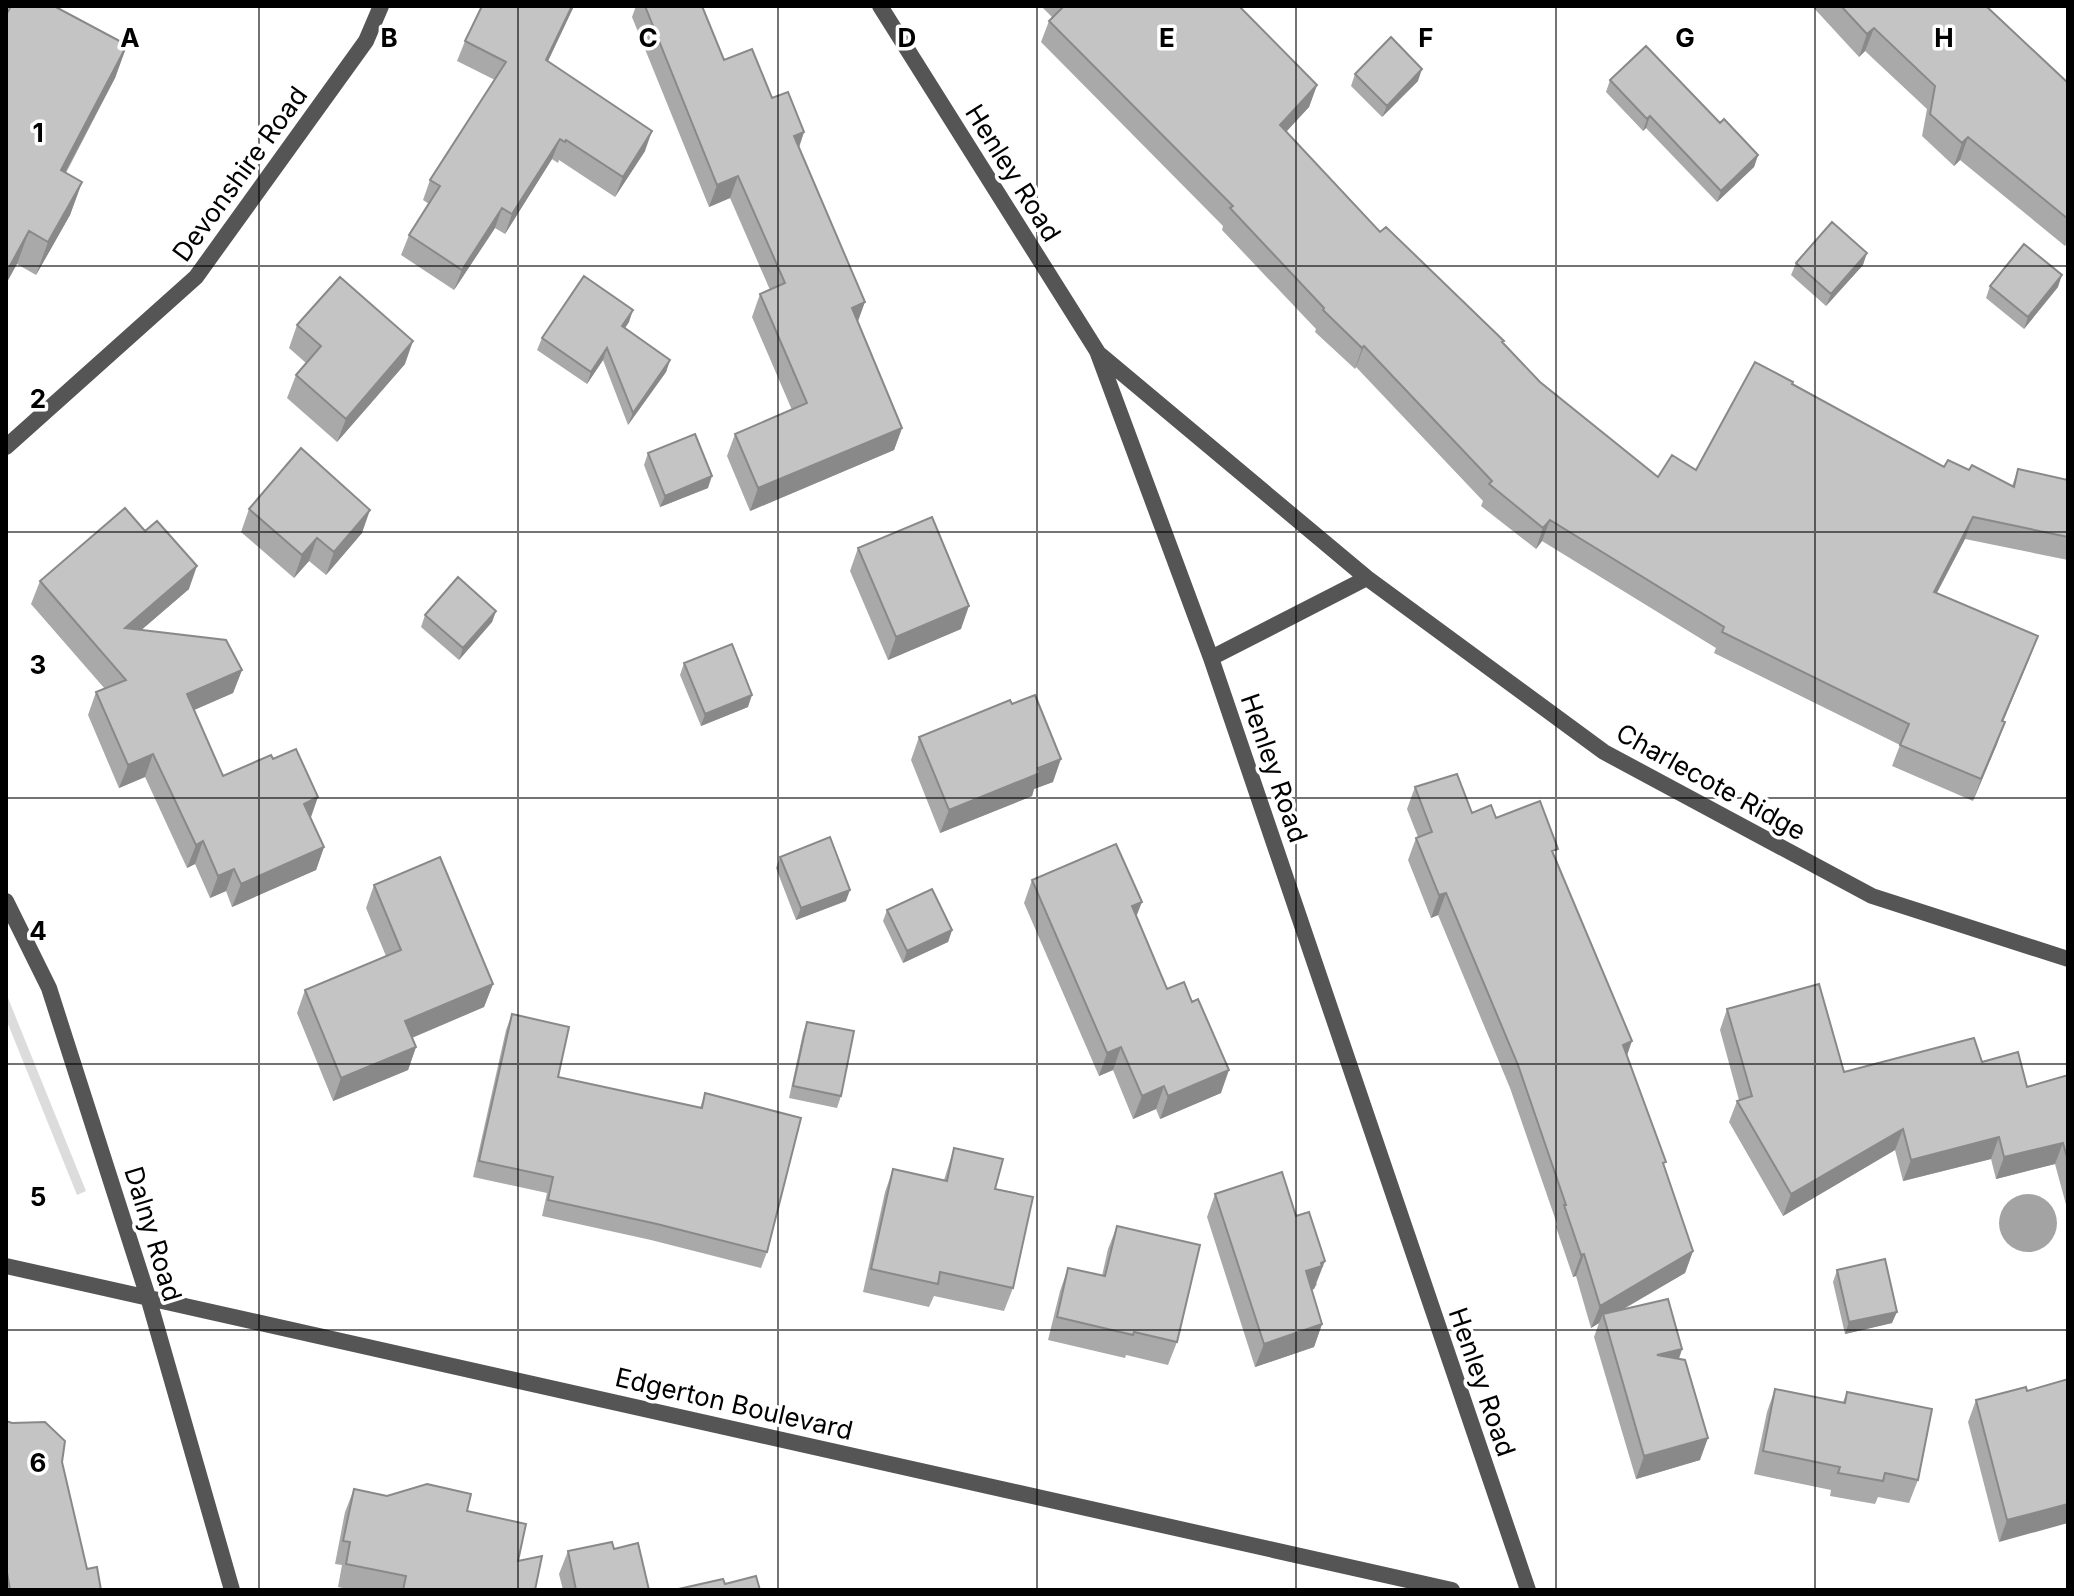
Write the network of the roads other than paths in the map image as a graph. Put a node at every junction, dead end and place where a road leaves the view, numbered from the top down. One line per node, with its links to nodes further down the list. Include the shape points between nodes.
1 (381, 6): 4 (street, Devonshire Road, via 366,41 196,277)
2 (880, 6): 3 (street, Henley Road)
3 (1097, 351): 5 (street, Charlecote Ridge); 6 (street, Henley Road)
4 (6, 447)
5 (1367, 578): 6 (street); 8 (street, Charlecote Ridge, via 1604,752 1872,896)
6 (1211, 658): 13 (street, Henley Road)
7 (6, 901): 10 (street, Dalny Road, via 49,988)
8 (2068, 959)
9 (6, 1266): 10 (street, Edgerton Boulevard)
10 (148, 1297): 11 (street, Dalny Road); 12 (street, Edgerton Boulevard)
11 (232, 1590)
12 (1452, 1590)
13 (1528, 1590)

